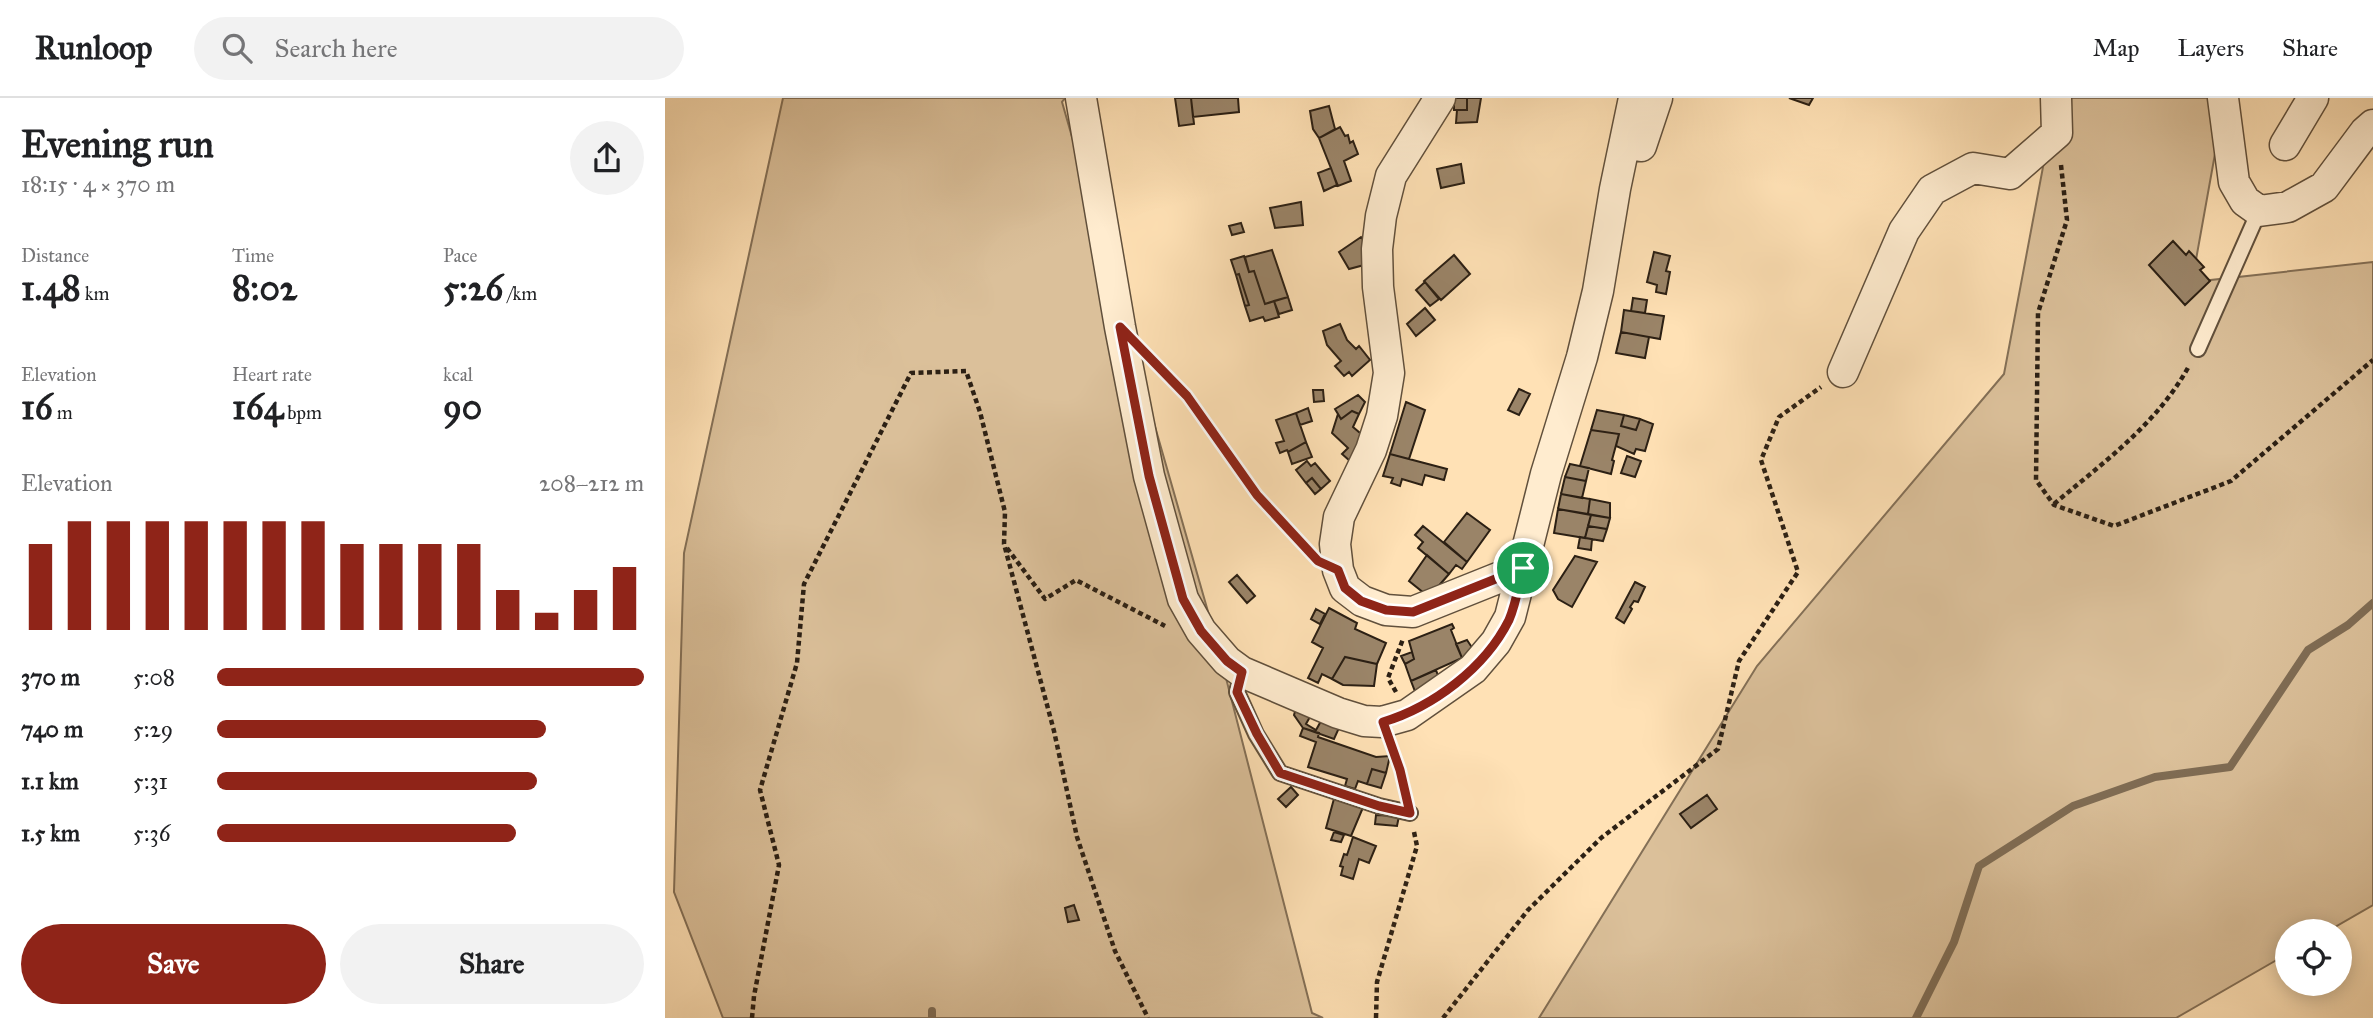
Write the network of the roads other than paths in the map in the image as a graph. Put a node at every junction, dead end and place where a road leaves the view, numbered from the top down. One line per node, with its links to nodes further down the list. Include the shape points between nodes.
1 (1081, 98): 15 (street, via 1149,476 1183,599 1201,631)
2 (1440, 98): 14 (street, via 1391,176 1381,216 1378,287 1389,373 1371,450 1339,517 1338,570 1345,588 1361,601 1386,610 1413,612)
3 (1635, 98): 10 (street)
4 (1657, 98): 10 (street, via 1629,181)
5 (2056, 98): 13 (street, via 2057,133 2010,174 1973,168 1932,190 1904,231)
6 (2223, 98): 11 (street, via 2234,182 2245,201)
7 (2313, 98): 9 (street)
8 (2373, 125): 11 (street, via 2324,187 2288,207)
9 (2285, 145)
10 (1615, 189): 14 (street, via 1582,357)
11 (2259, 211): 12 (lane)
12 (2199, 349)
13 (1843, 372)
14 (1523, 568): 15 (street, via 1510,617 1496,642 1473,668 1395,719 1364,721)
15 (1242, 672): 16 (lane, via 1237,692 1280,773)
16 (1410, 813)

